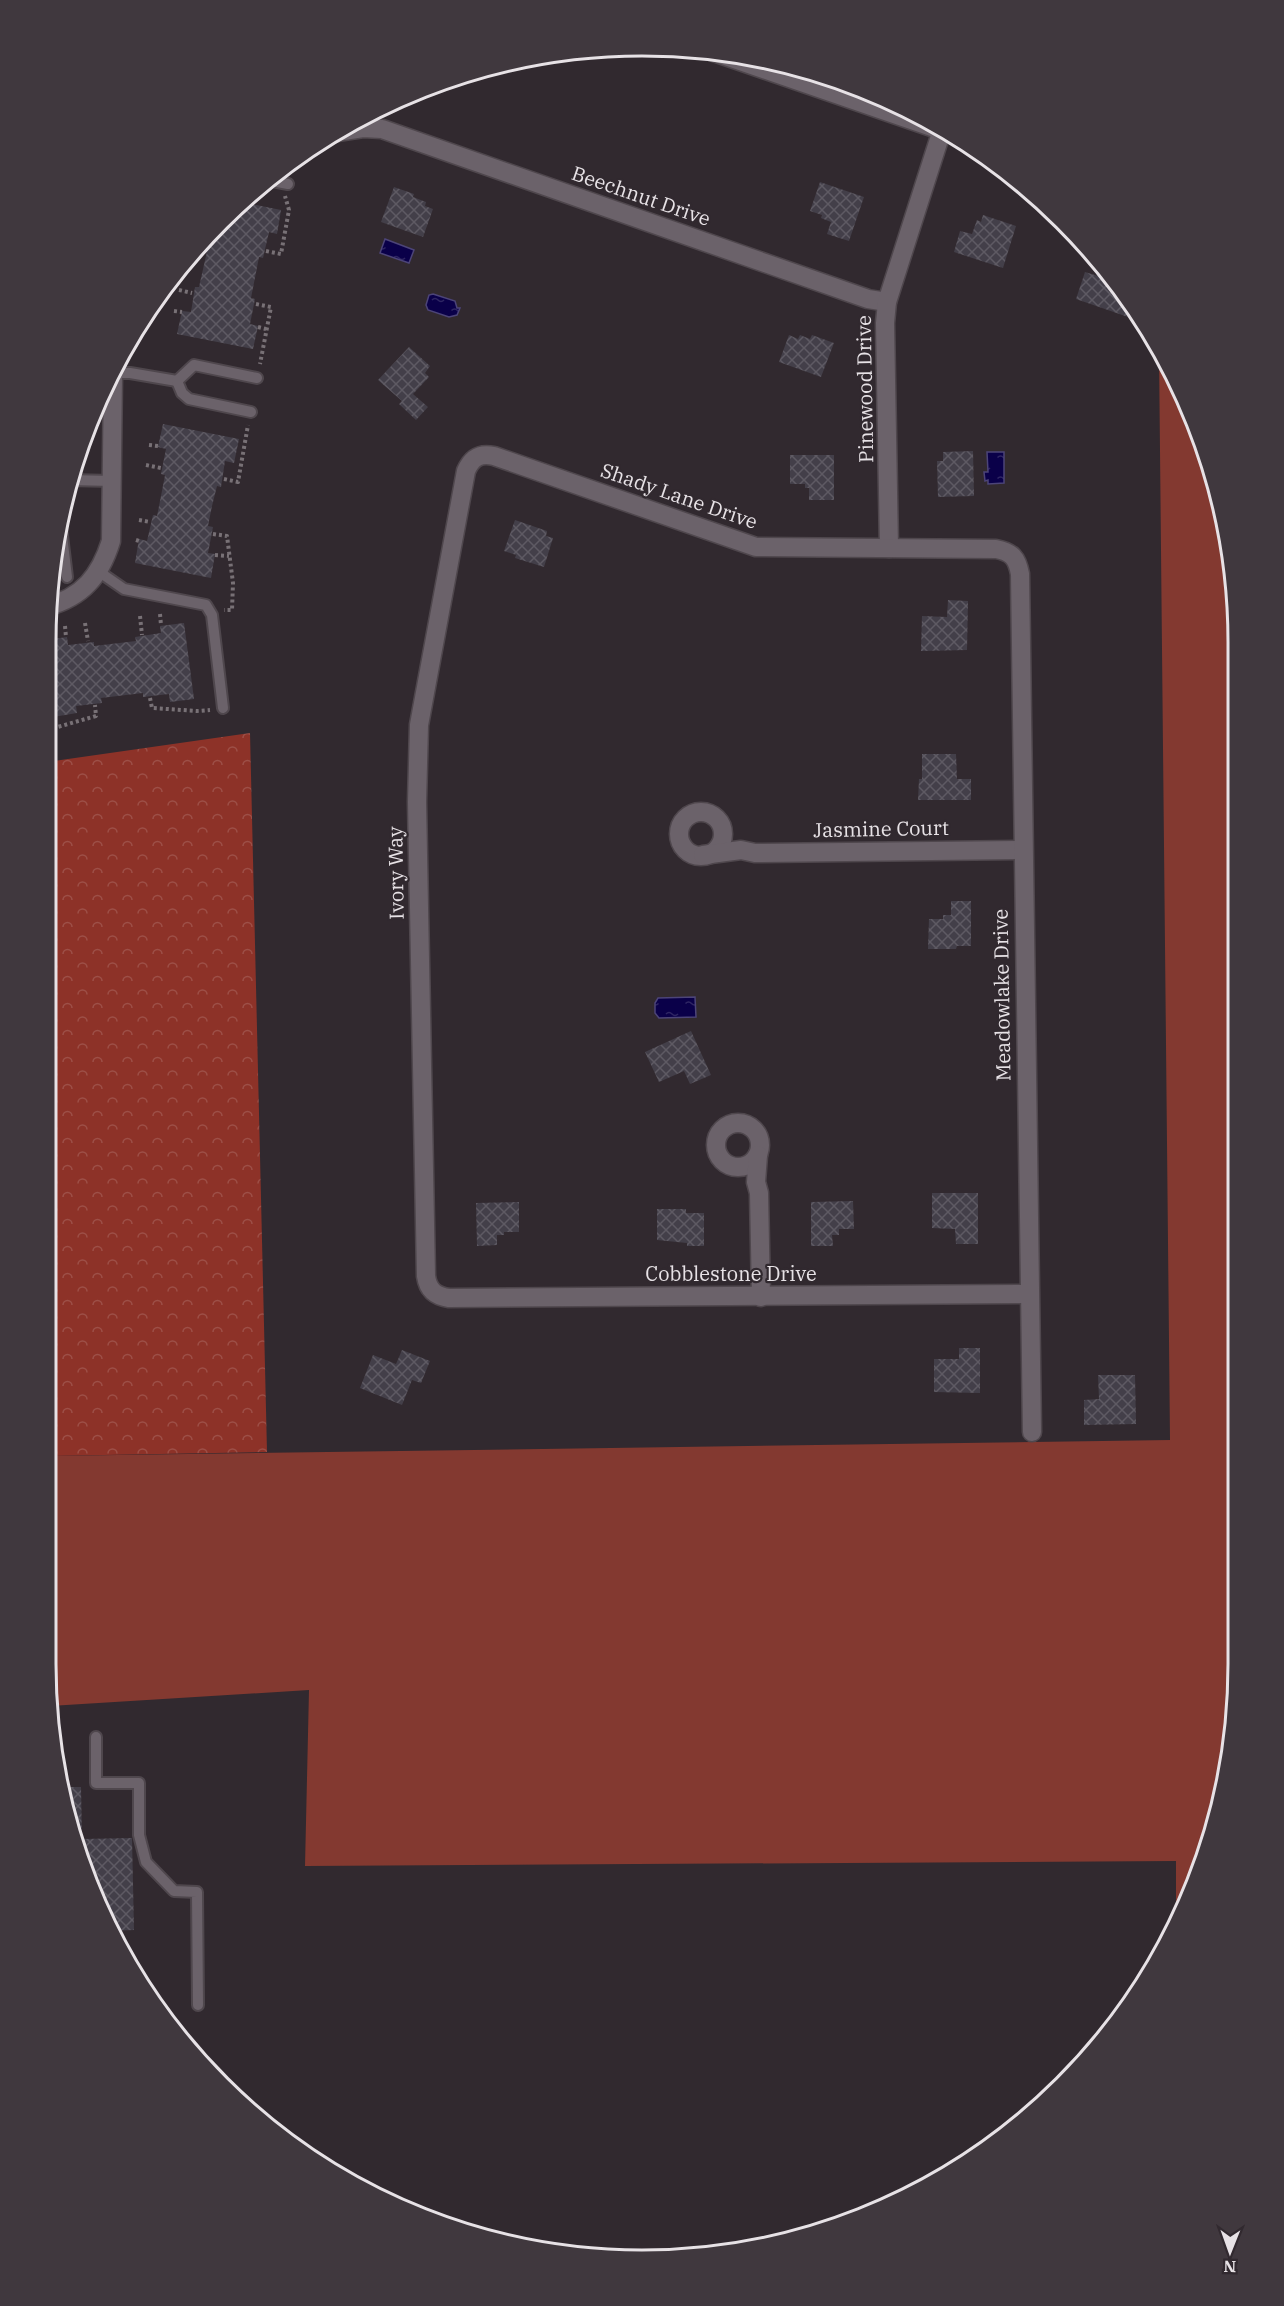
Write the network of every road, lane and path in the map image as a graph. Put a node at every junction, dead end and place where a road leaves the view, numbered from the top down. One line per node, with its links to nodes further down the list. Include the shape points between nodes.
1 (760, 68): 2 (street)
2 (902, 117)
3 (375, 120): 4 (street, Beechnut Drive)
4 (382, 129): 5 (street, Beechnut Drive); 14 (street, Beechnut Drive, via 868,299)
5 (356, 130)
6 (944, 140): 14 (street, Pinewood Drive)
7 (276, 184): 8 (lane)
8 (284, 188): 10 (path, via 289,207)
9 (277, 232): 10 (path)
10 (285, 234): 11 (path, via 281,254)
11 (265, 251)
12 (179, 290): 13 (path)
13 (193, 294)
14 (887, 302): 39 (street, Pinewood Drive)
15 (255, 304): 19 (path, via 271,307)
16 (174, 311): 17 (path)
17 (182, 312)
18 (258, 327): 19 (path)
19 (266, 329): 21 (path)
20 (121, 373): 22 (lane)
21 (258, 373): 22 (lane, via 194,365)
22 (177, 381): 24 (lane, via 189,399)
23 (113, 390): 34 (street)
24 (250, 416): 29 (path)
25 (149, 445): 26 (path)
26 (158, 446)
27 (476, 456): 39 (street, Shady Lane Drive, via 494,456 756,547); 70 (street, Ivory Way, via 470,461 464,482 419,726 417,764 426,1276)
28 (234, 461): 29 (path)
29 (241, 462): 32 (path, via 237,482)
30 (146, 465): 31 (path)
31 (162, 468)
32 (223, 479)
33 (78, 480): 34 (lane)
34 (113, 481): 43 (street, via 113,532)
35 (139, 519): 36 (path)
36 (151, 522)
37 (212, 533): 41 (path, via 227,536)
38 (64, 549): 44 (lane)
39 (889, 549): 42 (street, Shady Lane Drive, via 996,549 1008,551)
40 (215, 555): 41 (path)
41 (230, 556): 46 (path, via 232,610)
42 (1015, 558): 65 (street, Meadowlake Drive, via 1020,574)
43 (98, 571): 45 (street, via 74,597); 58 (lane, via 124,589 206,604 212,615)
44 (67, 577)
45 (57, 603)
46 (220, 610)
47 (160, 614): 50 (path)
48 (140, 616): 52 (path)
49 (85, 623): 54 (path)
50 (161, 625)
51 (65, 626): 53 (path)
52 (142, 636)
53 (66, 637)
54 (88, 642)
55 (150, 697): 59 (path, via 152,708)
56 (171, 702): 59 (path)
57 (95, 704): 61 (path, via 96,716)
58 (219, 709): 59 (path)
59 (172, 710)
60 (75, 714): 61 (path)
61 (76, 722): 62 (path)
62 (56, 728)
63 (723, 829): 64 (street); 66 (street, via 721,843 710,854); 66 (street, via 716,817 703,812 684,820 679,833 684,847)
64 (741, 850): 65 (street, Jasmine Court); 66 (street, Jasmine Court)
65 (1023, 850): 71 (street, Meadowlake Drive)
66 (703, 855)
67 (758, 1155): 68 (street, via 748,1165); 68 (street, via 759,1140 752,1128 739,1123 726,1127 717,1138 717,1153); 69 (street)
68 (733, 1167): 69 (street)
69 (756, 1182): 72 (street)
70 (434, 1293): 72 (street, Cobblestone Drive, via 449,1298)
71 (1029, 1294): 72 (street, Cobblestone Drive); 73 (street, Meadowlake Drive)
72 (761, 1297)
73 (1032, 1432)
74 (96, 1737): 75 (lane, via 96,1782 139,1783 139,1835 146,1863 174,1891 197,1892)
75 (198, 2005)

